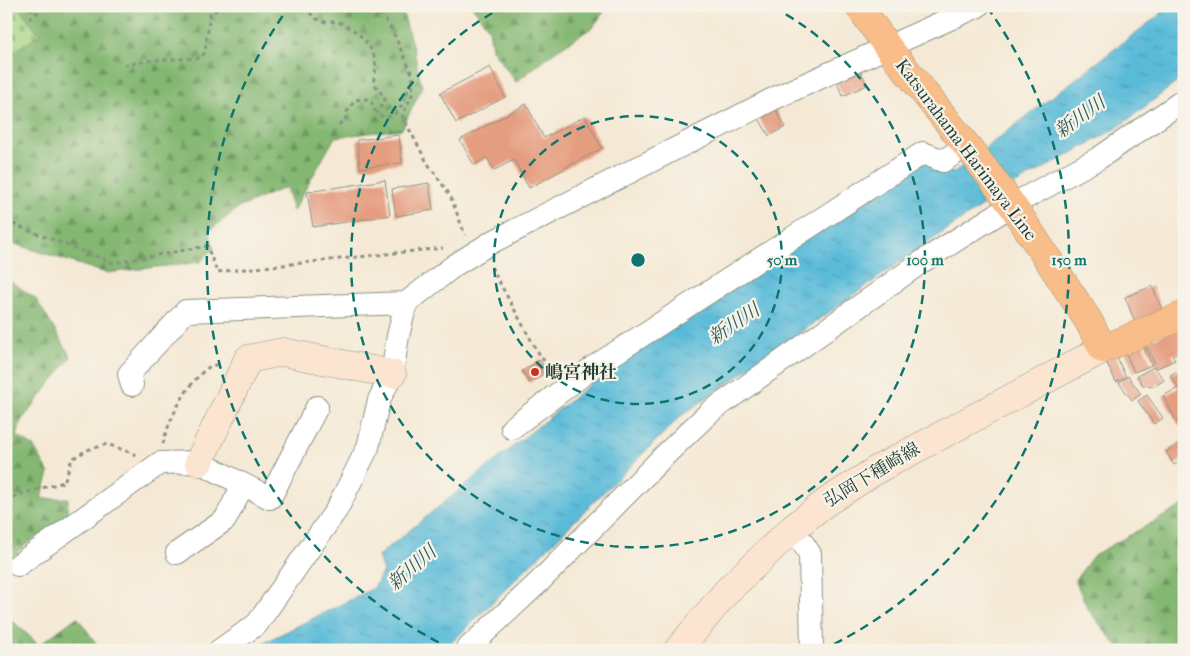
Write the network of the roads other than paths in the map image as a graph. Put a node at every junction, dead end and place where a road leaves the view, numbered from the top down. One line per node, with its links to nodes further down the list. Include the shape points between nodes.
1 (859, 6): 3 (main road, Katsurahama Harimaya Line)
2 (978, 6): 3 (street)
3 (887, 46): 5 (main road, Katsurahama Harimaya Line); 7 (street, via 774,98 477,252 455,265)
4 (1184, 100): 6 (street, via 1099,158)
5 (970, 150): 6 (main road, Katsurahama Harimaya Line); 13 (street, via 943,160 924,153 592,368)
6 (1009, 202): 9 (main road, Katsurahama Harimaya Line, via 1088,320); 20 (street, via 710,412)
7 (406, 304): 10 (street); 11 (street, via 186,311 129,374)
8 (1184, 315): 9 (main road)
9 (1103, 348): 16 (main road, 弘岡下種崎線, via 878,469)
10 (392, 374): 14 (main road, via 283,352 248,359); 19 (street, via 379,400 368,447 337,509 257,624)
11 (132, 385)
12 (317, 407): 15 (street, via 270,498)
13 (512, 428)
14 (199, 462): 15 (street); 18 (street, via 160,463)
15 (243, 485): 17 (street, via 225,520)
16 (793, 528): 21 (main road, 弘岡下種崎線, via 727,591); 22 (street, via 810,554)
17 (177, 553)
18 (18, 565)
19 (220, 650)
20 (466, 650)
21 (678, 650)
22 (812, 650)

